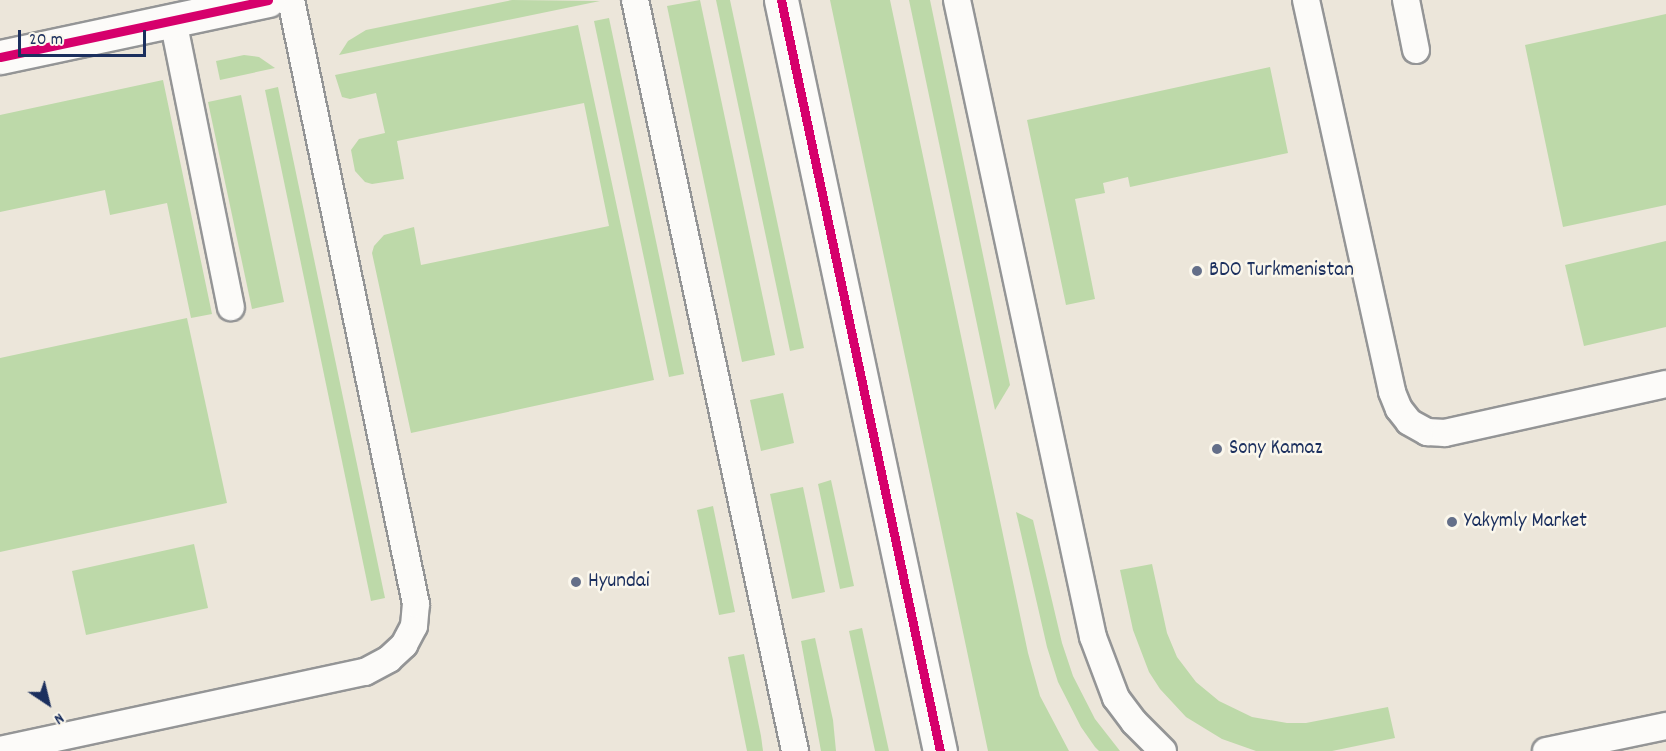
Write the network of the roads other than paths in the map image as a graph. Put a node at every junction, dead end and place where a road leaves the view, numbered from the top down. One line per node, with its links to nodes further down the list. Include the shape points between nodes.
1 (268, 0): 8 (street)
2 (291, 0): 14 (lane, via 416,604 414,626 404,645 365,672)
3 (635, 0): 15 (lane)
4 (781, 0): 16 (street)
5 (957, 0): 17 (lane, via 1093,637 1116,698)
6 (1306, 0): 12 (lane, via 1392,392 1409,422 1427,432 1444,433)
7 (1406, 0): 9 (lane)
8 (172, 20): 10 (street); 11 (lane)
9 (1416, 50)
10 (0, 57)
11 (231, 307)
12 (1666, 384)
13 (1666, 726): 18 (lane)
14 (0, 750)
15 (795, 751)
16 (940, 751)
17 (1163, 751)
18 (1546, 751)

